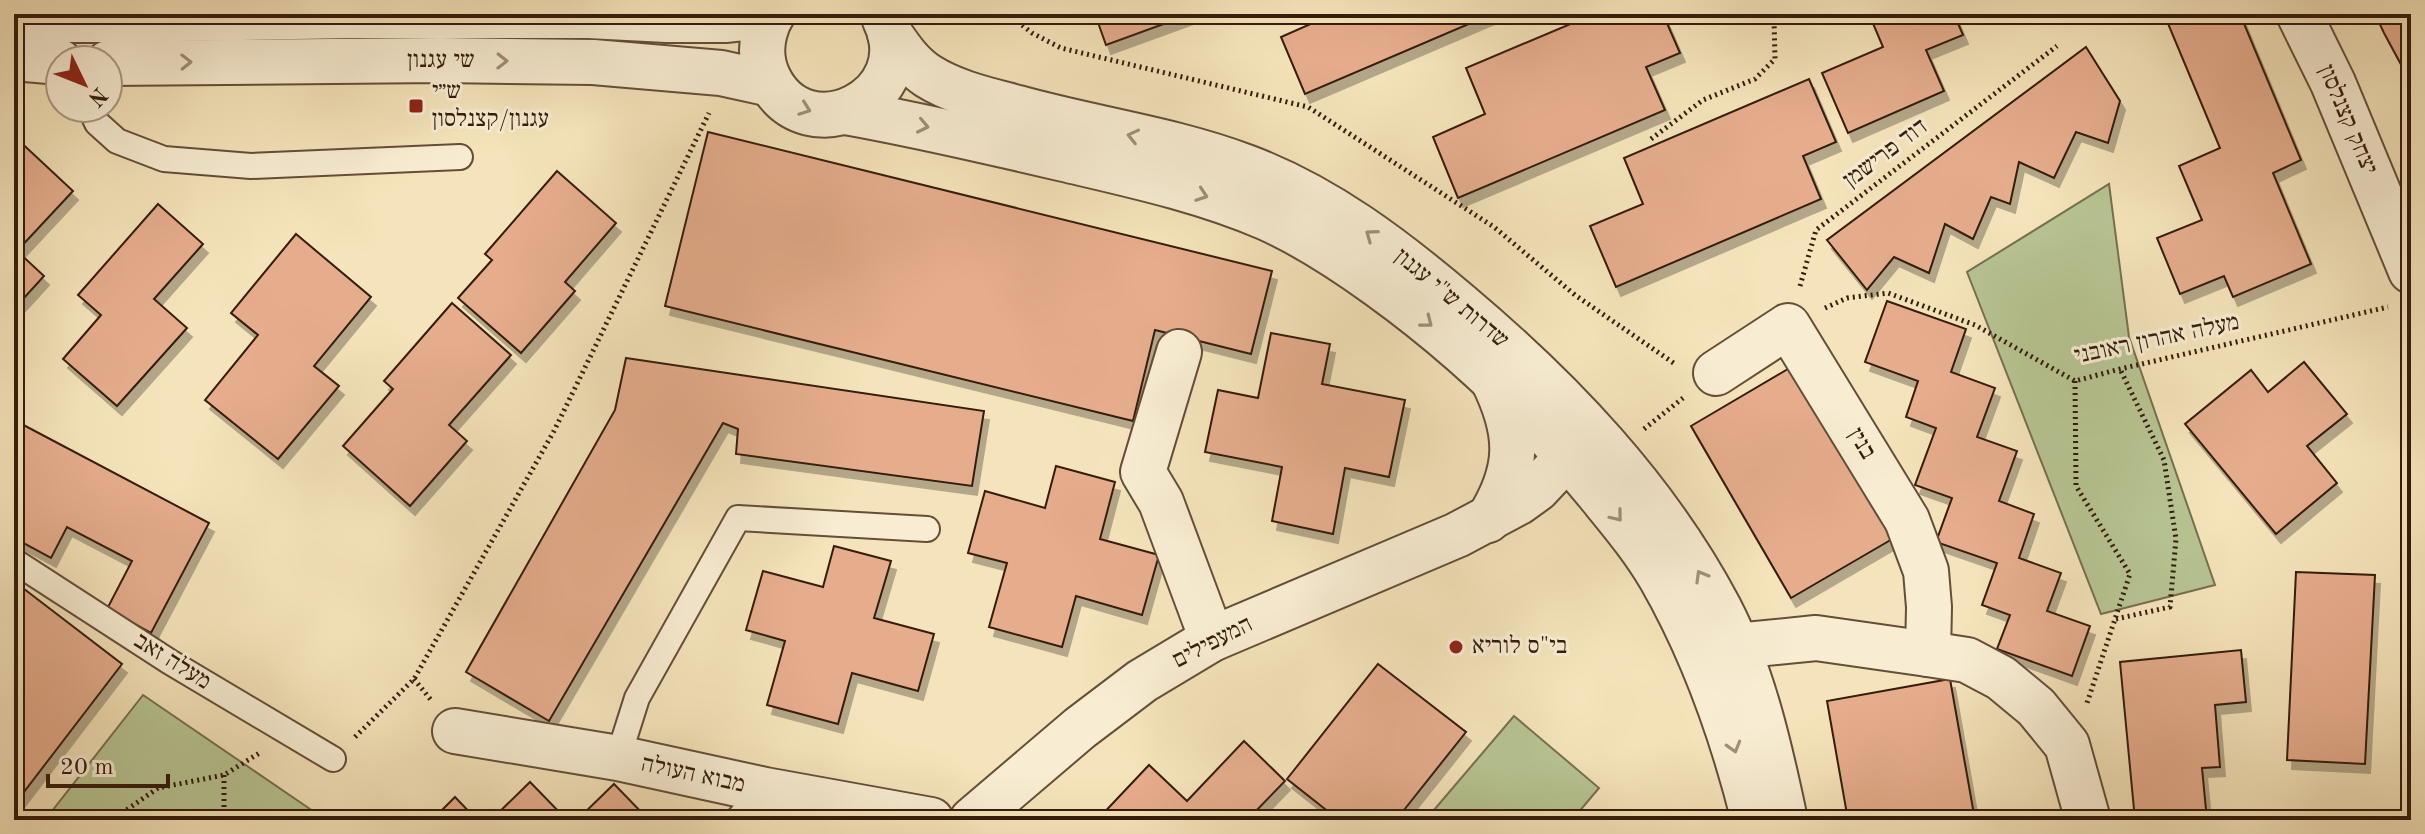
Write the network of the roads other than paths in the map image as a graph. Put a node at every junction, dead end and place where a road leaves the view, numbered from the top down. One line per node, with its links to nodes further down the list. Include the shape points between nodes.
1 (772, 14): 3 (street, via 727,20); 8 (street, via 762,44)
2 (2299, 14): 12 (street, יצחק קצנלסון, via 2333,83)
3 (14, 16)
4 (886, 24): 9 (street, via 892,55 886,77 865,102); 16 (street, שדרות ש"י עגנון, one-way to 4, via 1533,369 1424,274 1308,195 1246,167 1175,145 1050,117 944,85 914,65)
5 (14, 58): 6 (street)
6 (44, 61)
7 (124, 63): 8 (street, שי עגנון, one-way to 8, via 593,62 721,73)
8 (771, 84): 9 (street, שדרות ש"י עגנון, one-way to 9, via 804,111)
9 (846, 112): 15 (street, שדרות ש"י עגנון, one-way to 15, via 1121,172 1267,218 1341,258)
10 (98, 124): 11 (lane, via 117,141 164,159 251,166)
11 (460, 157)
12 (2403, 288)
13 (1179, 352): 20 (street, via 1143,472 1161,502)
14 (1709, 378): 22 (street, בנין, via 1788,326 1907,520 1926,571)
15 (1493, 380): 16 (street, שדרות ש"י עגנון); 17 (street, via 1512,425 1513,444 1507,479)
16 (1572, 435): 17 (street, המעפילים, via 1537,489); 21 (street, שדרות ש"י עגנון, one-way to 16, via 1695,567 1657,510 1612,454); 29 (street, שדרות ש"י עגנון, one-way to 29, via 1689,632 1730,734)
17 (1488, 520): 20 (street, המעפילים)
18 (927, 529): 24 (lane, via 738,518 637,698)
19 (14, 561): 25 (lane, מעלה זאב)
20 (1212, 639): 28 (street, המעפילים, via 1142,681)
21 (1736, 646): 22 (street, via 1816,638); 30 (street, שדרות ש"י עגנון)
22 (1928, 654): 31 (street, via 1967,660 2001,678 2036,707 2067,745)
23 (455, 731): 24 (street, מבוא העולה)
24 (618, 758): 26 (street, מבוא העולה)
25 (333, 759)
26 (751, 805): 27 (street, מבוא העולה)
27 (931, 820)
28 (972, 820)
29 (1754, 820)
30 (1785, 820)
31 (2088, 820)

